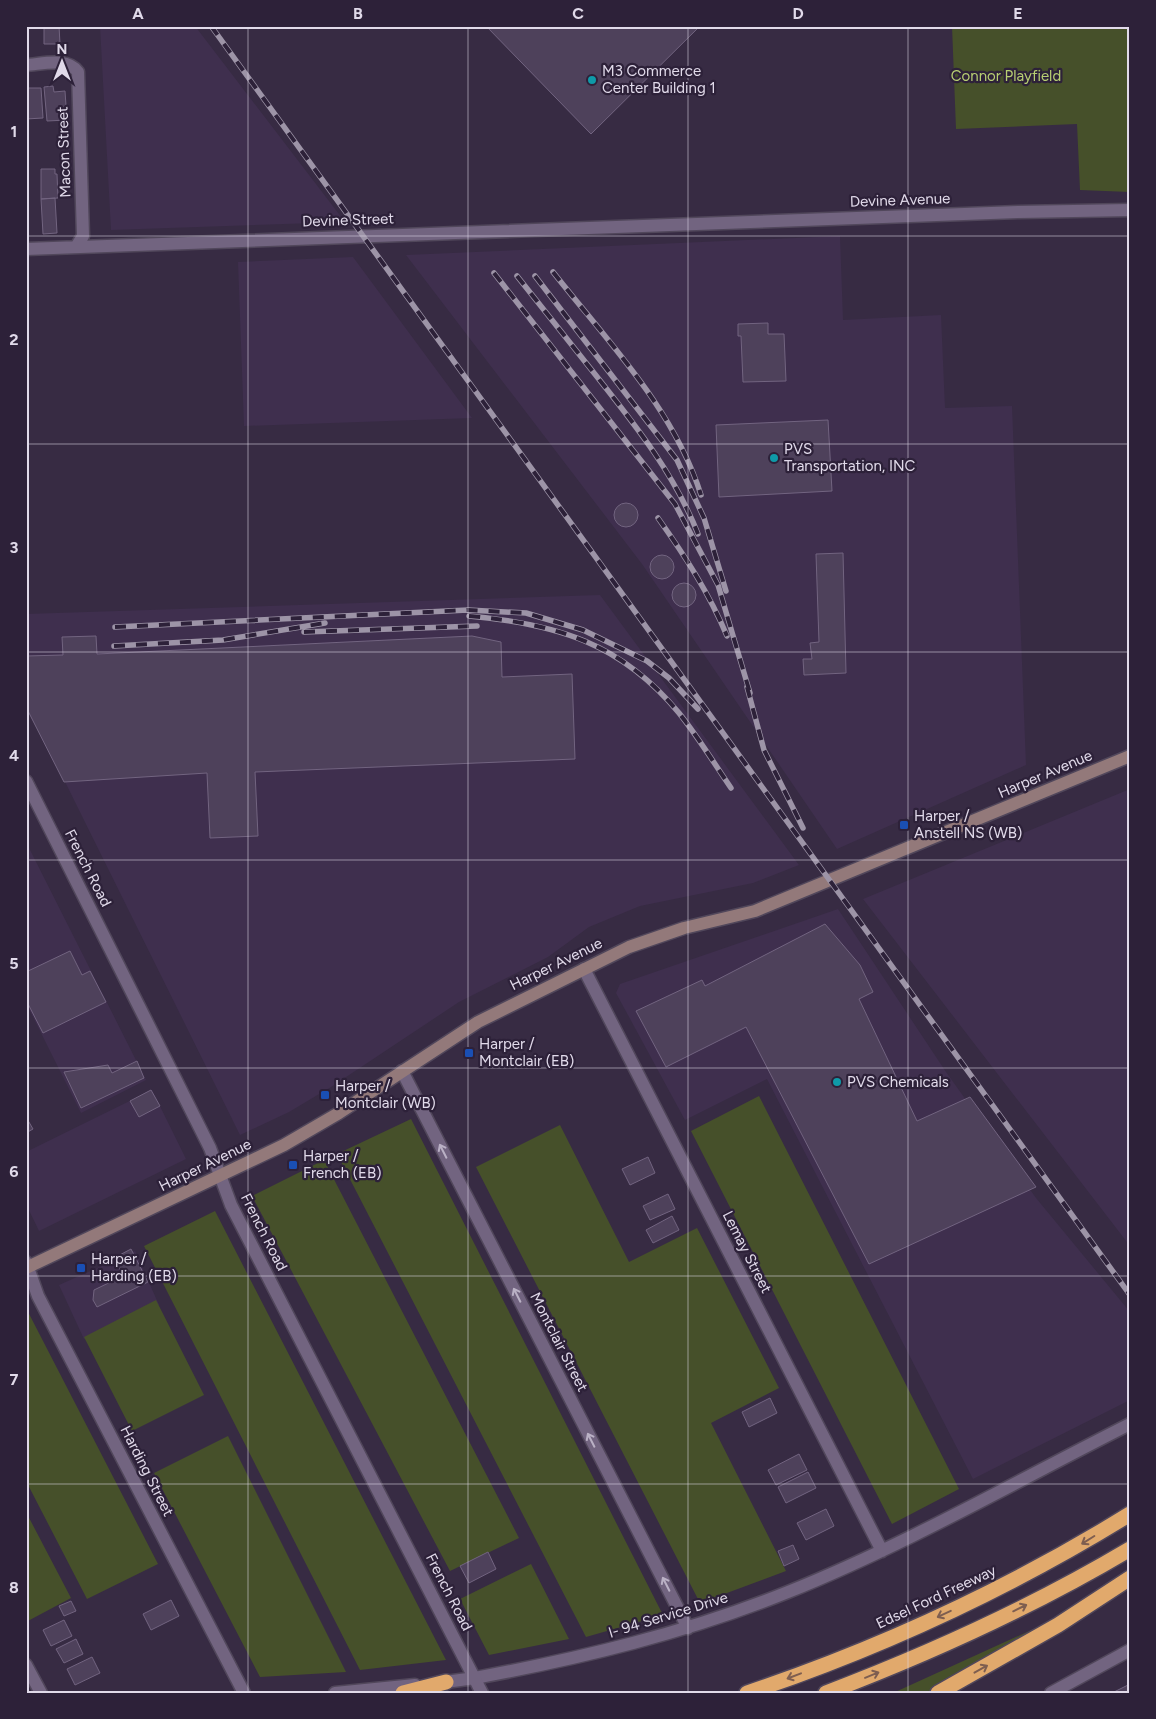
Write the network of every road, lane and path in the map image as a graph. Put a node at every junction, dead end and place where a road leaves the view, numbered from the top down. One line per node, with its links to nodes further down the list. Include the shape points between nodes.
1 (26, 65): 4 (street, Macon Street, via 64,63 72,65 78,72 83,236)
2 (1130, 210): 3 (street, Devine Avenue)
3 (671, 226): 4 (street, Devine Street)
4 (76, 247): 5 (street, Devine Street)
5 (26, 249)
6 (1130, 756): 8 (main road, Harper Avenue, via 755,911 653,937)
7 (26, 781): 10 (street, French Road, via 210,1148)
8 (584, 969): 9 (main road, Harper Avenue, via 478,1022); 15 (street, Lemay Street)
9 (402, 1071): 10 (main road, Harper Avenue, via 311,1130); 17 (street, Montclair Street, one-way to 9)
10 (220, 1176): 11 (main road, Harper Avenue); 20 (street, French Road, via 231,1205)
11 (27, 1266): 23 (street, Harding Street, via 38,1296)
12 (1130, 1424): 15 (street, I- 94 Service Drive)
13 (1130, 1514): 27 (highway, Edsel Ford Freeway, one-way to 27, via 999,1588 901,1634)
14 (1130, 1549): 28 (highway, one-way to 14, via 926,1652 1018,1609)
15 (882, 1551): 17 (street, I- 94 Service Drive, via 788,1592)
16 (1130, 1578): 29 (highway, one-way to 16, via 1058,1626)
17 (688, 1628): 20 (street, I- 94 Service Drive, via 587,1656)
18 (1130, 1650): 30 (street)
19 (26, 1665): 22 (street)
20 (475, 1678): 21 (street, I- 94 Service Drive); 26 (street, French Road)
21 (446, 1682): 24 (street, I- 94 Service Drive); 25 (highway)
22 (41, 1693)
23 (244, 1693)
24 (335, 1693)
25 (403, 1693)
26 (482, 1693)
27 (747, 1693)
28 (826, 1693)
29 (938, 1693)
30 (1051, 1693)

